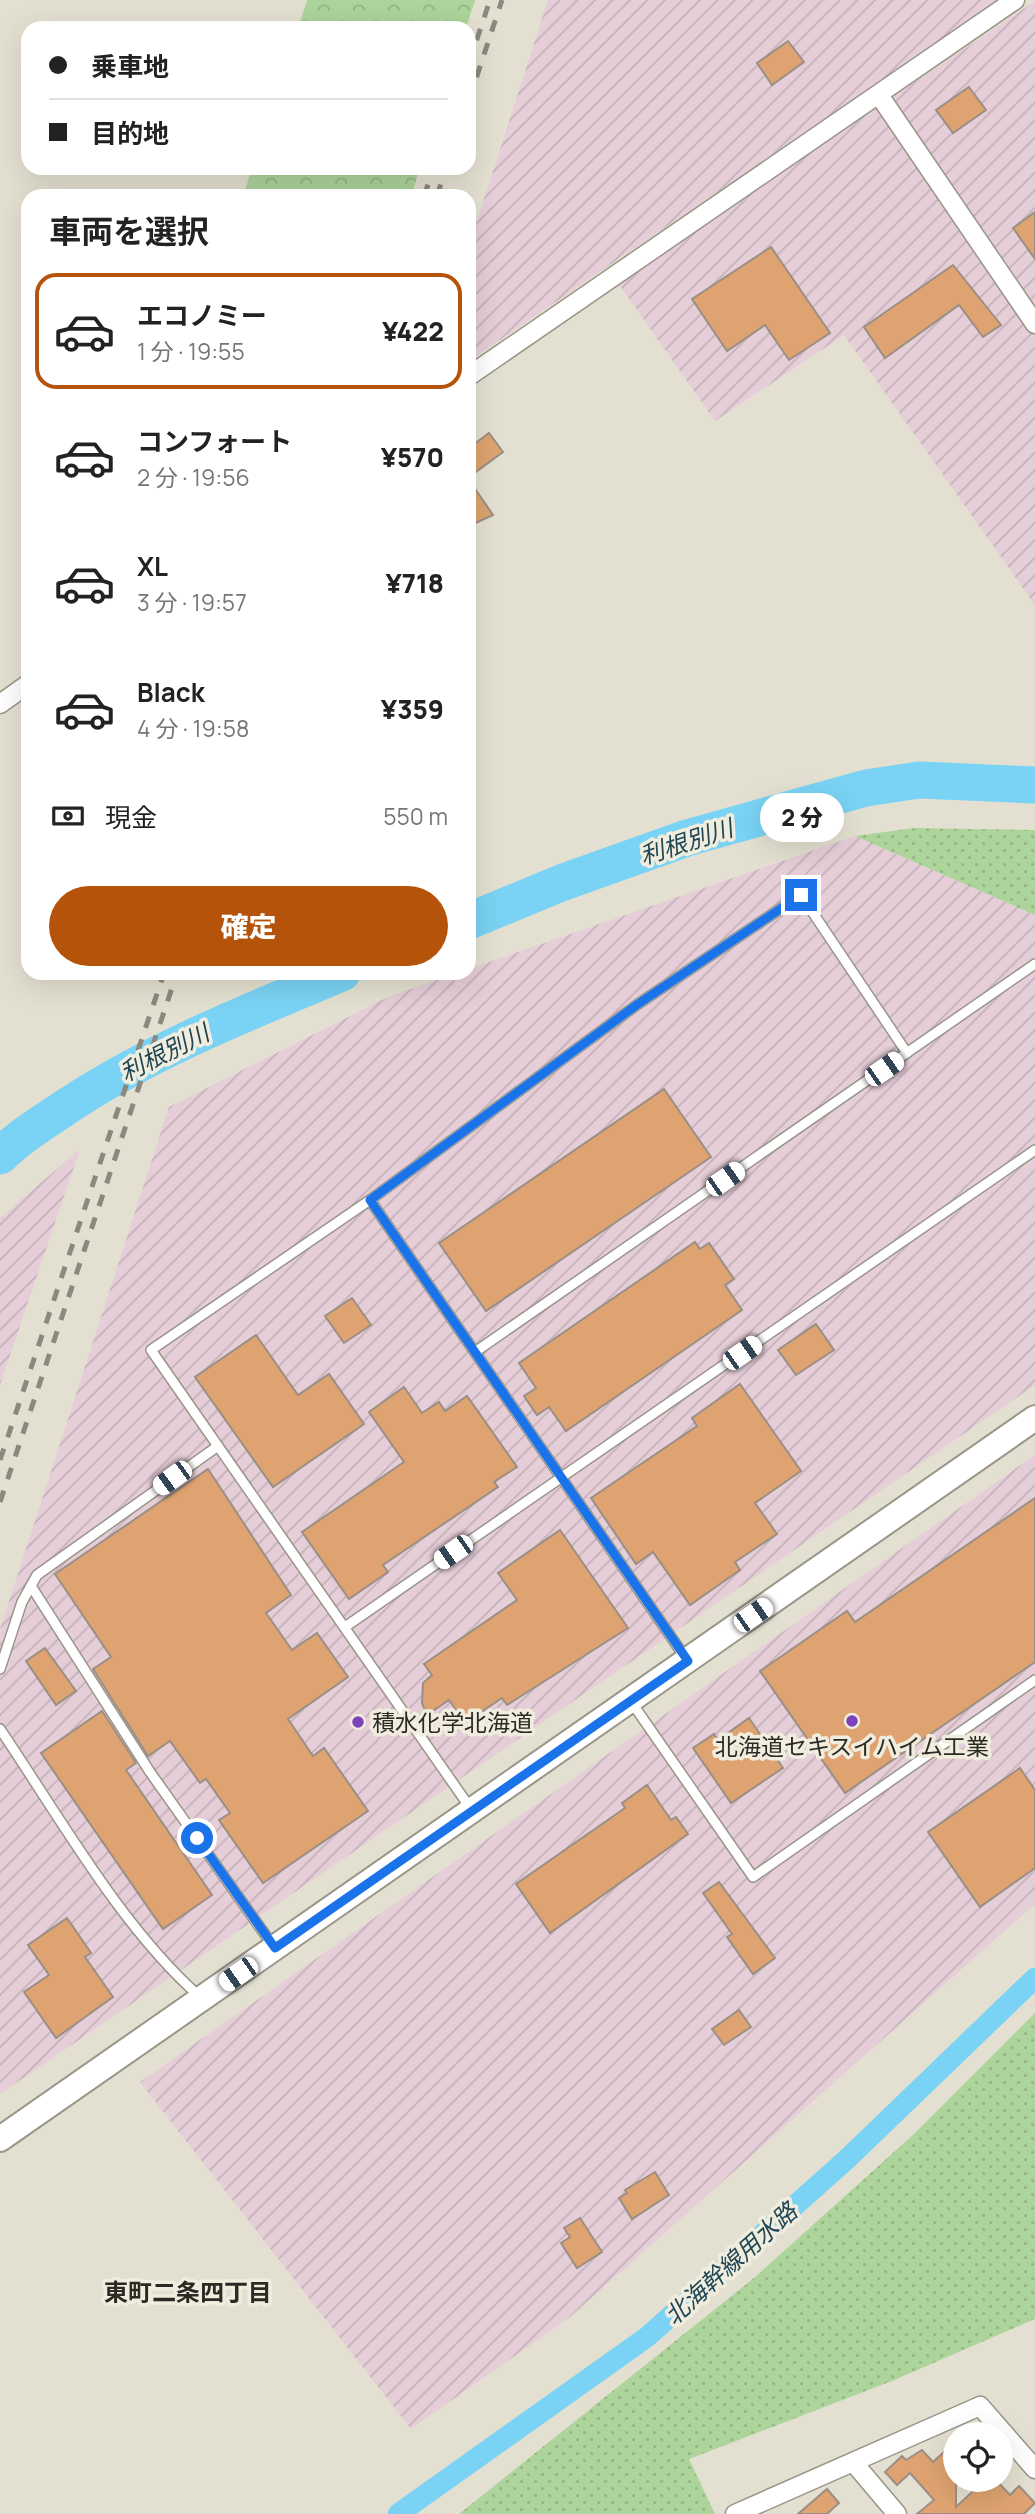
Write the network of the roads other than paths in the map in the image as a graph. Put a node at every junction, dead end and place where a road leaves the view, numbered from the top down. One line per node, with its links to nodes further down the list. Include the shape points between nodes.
1 (1015, 0): 2 (street)
2 (879, 94): 3 (street); 4 (street)
3 (1035, 324)
4 (476, 371)
5 (21, 689): 6 (street)
6 (0, 704)
7 (1035, 964): 8 (lane)
8 (907, 1053): 10 (lane, via 801,895 638,1004); 11 (lane)
9 (1035, 1150): 14 (lane)
10 (370, 1200): 11 (lane); 13 (lane, via 151,1350)
11 (475, 1352): 14 (lane)
12 (1035, 1418): 17 (street)
13 (218, 1446): 15 (lane, via 37,1575); 16 (lane)
14 (561, 1478): 16 (lane); 17 (lane)
15 (31, 1586): 18 (lane); 23 (lane, via 150,1772)
16 (345, 1627): 22 (lane)
17 (688, 1661): 20 (street)
18 (0, 1669)
19 (1035, 1680): 20 (lane, via 753,1877)
20 (631, 1702): 22 (street)
21 (0, 1729): 24 (lane, via 137,1931 167,1968)
22 (473, 1811): 23 (street)
23 (275, 1948): 24 (street)
24 (202, 1999): 25 (street)
25 (0, 2139)
26 (853, 2462): 27 (street, via 980,2406); 28 (street); 29 (street)
27 (1035, 2469)
28 (735, 2514)
29 (897, 2514)

